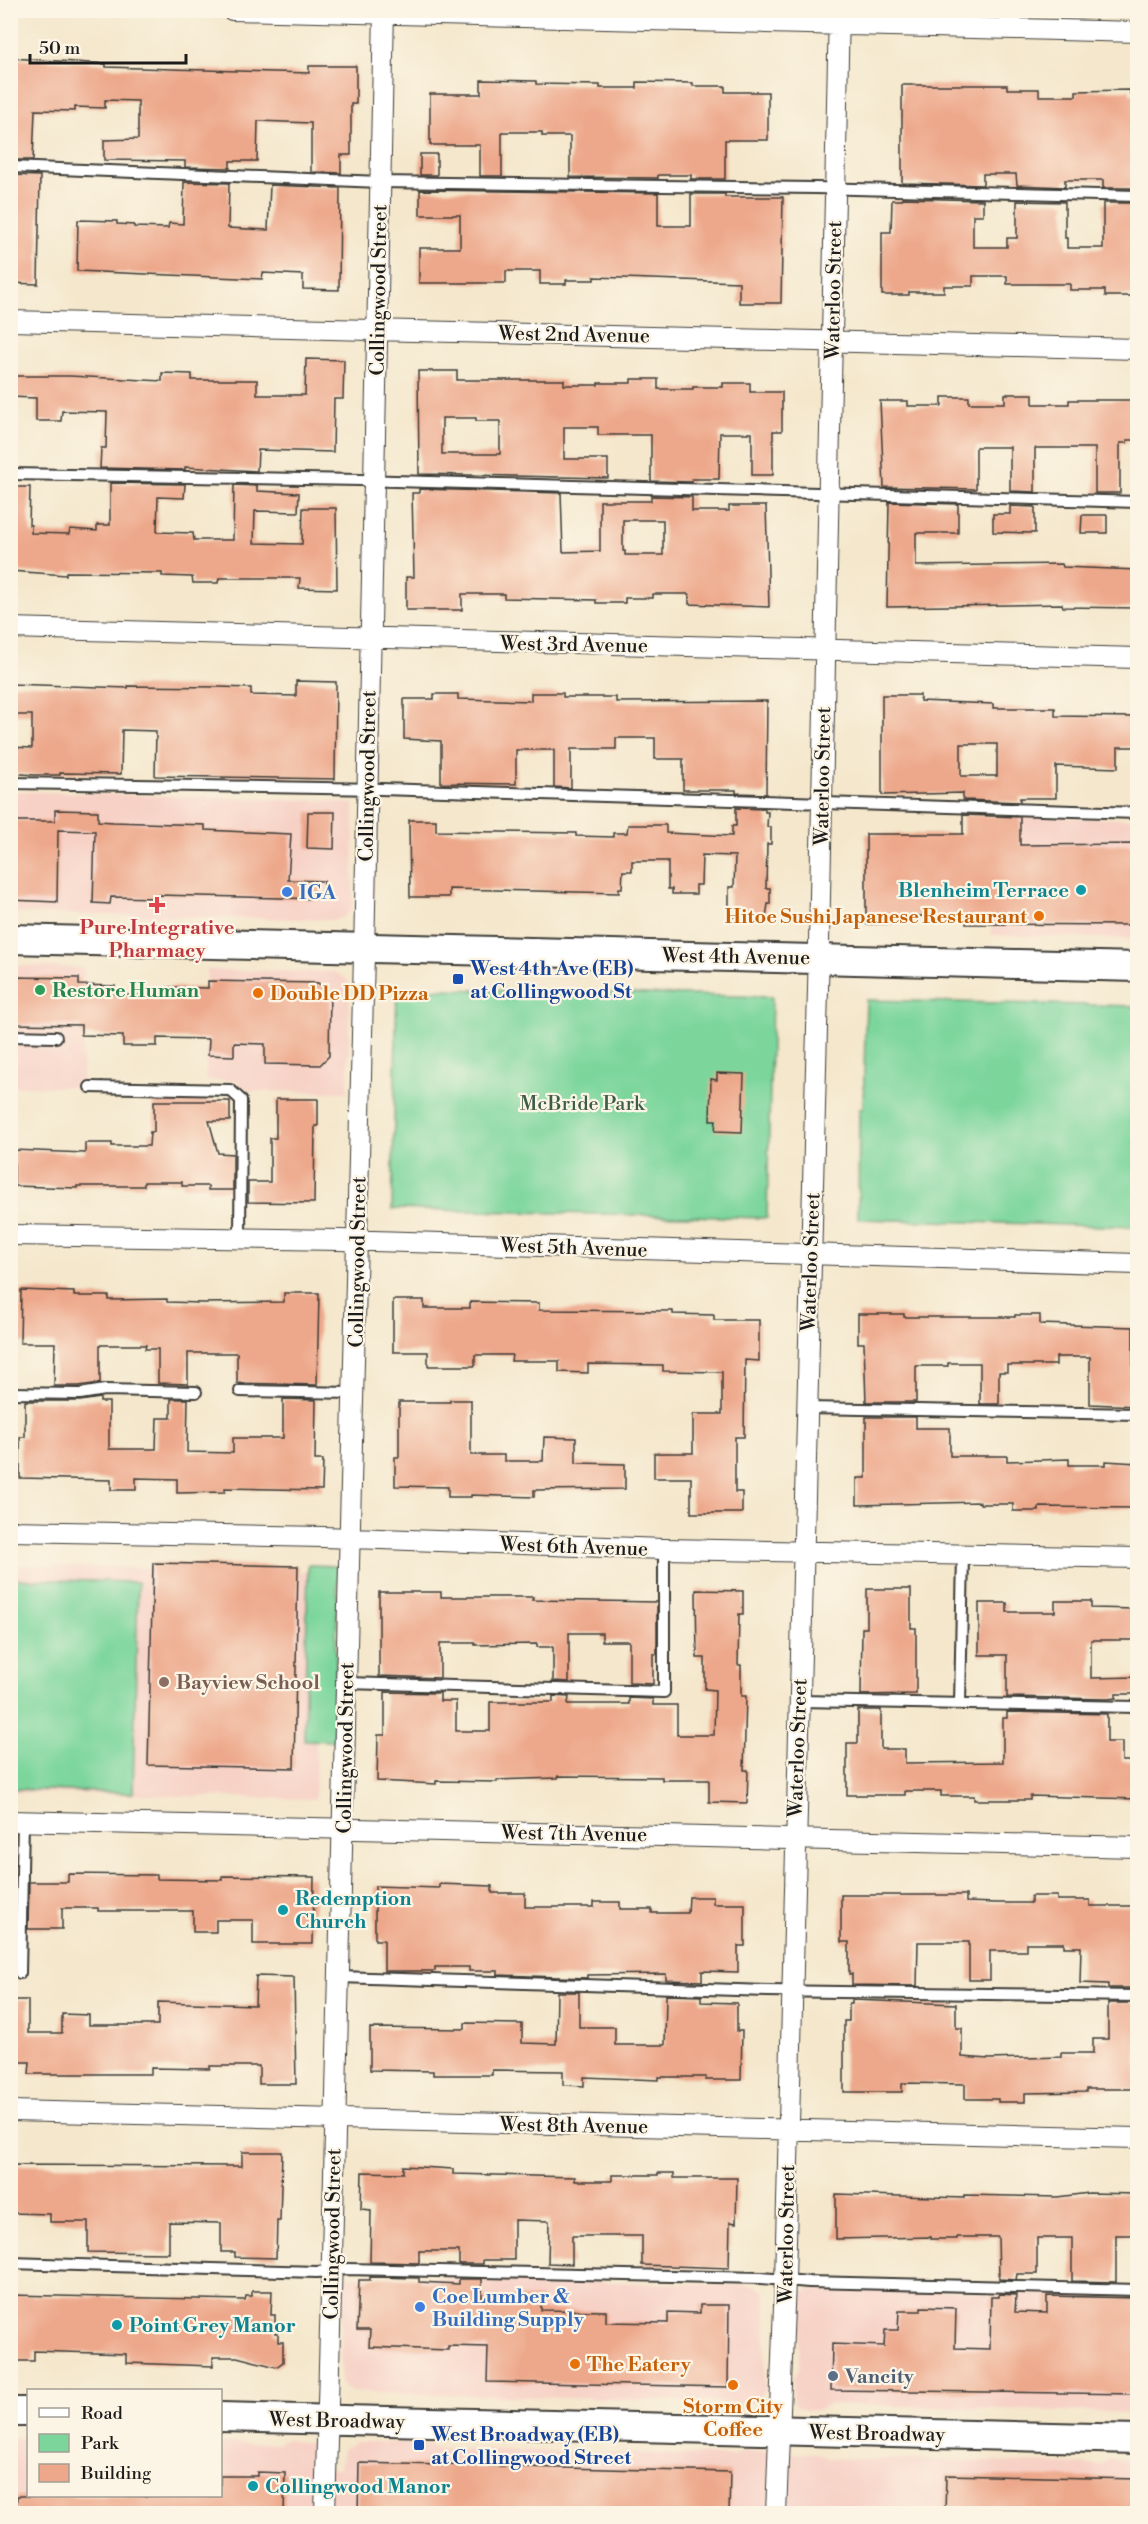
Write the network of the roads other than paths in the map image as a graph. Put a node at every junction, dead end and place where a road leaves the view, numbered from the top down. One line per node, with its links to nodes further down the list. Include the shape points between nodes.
1 (232, 10): 2 (street)
2 (384, 13): 3 (street); 6 (street, Collingwood Street)
3 (839, 18): 4 (street); 7 (street, Waterloo Street)
4 (1137, 32)
5 (10, 167): 6 (lane)
6 (380, 182): 7 (lane); 10 (street, Collingwood Street)
7 (835, 188): 8 (lane); 11 (street, Waterloo Street)
8 (1137, 196)
9 (10, 321): 10 (street, West 2nd Avenue)
10 (378, 330): 11 (street, West 2nd Avenue); 14 (street, Collingwood Street)
11 (832, 340): 12 (street, West 2nd Avenue); 15 (street, Waterloo Street)
12 (1137, 349)
13 (10, 474): 14 (lane)
14 (372, 480): 15 (lane); 18 (street, Collingwood Street)
15 (828, 492): 16 (lane); 19 (street, Waterloo Street)
16 (1137, 502)
17 (10, 628): 18 (street, West 3rd Avenue)
18 (370, 639): 19 (street, West 3rd Avenue); 22 (street, Collingwood Street)
19 (825, 649): 20 (street, West 3rd Avenue); 23 (street, Waterloo Street)
20 (1137, 658)
21 (10, 783): 22 (lane)
22 (367, 789): 23 (lane); 26 (street, Collingwood Street)
23 (821, 804): 24 (lane); 27 (street, Waterloo Street)
24 (1137, 813)
25 (10, 939): 26 (main road, West 4th Avenue)
26 (364, 947): 27 (main road, West 4th Avenue); 34 (street, Collingwood Street)
27 (818, 958): 28 (main road, West 4th Avenue); 35 (street, Waterloo Street)
28 (1137, 967)
29 (10, 1036): 30 (lane)
30 (56, 1037)
31 (90, 1087): 33 (lane, via 230,1090 241,1100)
32 (10, 1235): 33 (street, West 5th Avenue)
33 (240, 1239): 34 (street, West 5th Avenue)
34 (357, 1241): 35 (street, West 5th Avenue); 40 (street, Collingwood Street)
35 (811, 1254): 36 (street, West 5th Avenue); 41 (street, Waterloo Street)
36 (1137, 1263)
37 (240, 1391): 40 (lane)
38 (196, 1392): 39 (lane)
39 (10, 1393)
40 (353, 1393): 44 (street, Collingwood Street)
41 (807, 1408): 42 (lane); 46 (street, Waterloo Street)
42 (1137, 1414)
43 (10, 1532): 44 (street, West 6th Avenue)
44 (350, 1538): 45 (street, West 6th Avenue); 49 (street, Collingwood Street)
45 (664, 1549): 46 (street, West 6th Avenue); 49 (lane, via 664,1692)
46 (803, 1551): 47 (street, West 6th Avenue); 50 (street, Waterloo Street)
47 (963, 1555): 48 (street, West 6th Avenue); 51 (lane)
48 (1137, 1558)
49 (346, 1683): 54 (street, Collingwood Street)
50 (799, 1701): 51 (lane); 55 (street, Waterloo Street)
51 (960, 1704): 52 (lane)
52 (1137, 1707)
53 (17, 1821): 54 (street, West 7th Avenue); 57 (lane)
54 (343, 1828): 55 (street, West 7th Avenue); 58 (street, Collingwood Street)
55 (795, 1838): 56 (street, West 7th Avenue); 59 (street, Waterloo Street)
56 (1137, 1847)
57 (20, 1973)
58 (339, 1977): 59 (lane); 62 (street, Collingwood Street)
59 (791, 1991): 60 (lane); 63 (street, Waterloo Street)
60 (1137, 1996)
61 (10, 2111): 62 (street, West 8th Avenue)
62 (335, 2119): 63 (street, West 8th Avenue); 66 (street, Collingwood Street)
63 (788, 2130): 64 (street, West 8th Avenue); 67 (street, Waterloo Street)
64 (1137, 2138)
65 (10, 2263): 66 (lane)
66 (332, 2271): 67 (lane); 72 (street, Collingwood Street)
67 (785, 2280): 68 (lane); 73 (street, Waterloo Street)
68 (1137, 2290)
69 (10, 2412): 70 (main road)
70 (27, 2412)
71 (222, 2417): 72 (main road, West Broadway)
72 (328, 2419): 73 (main road, West Broadway); 75 (street, Collingwood Street)
73 (779, 2430): 74 (main road, West Broadway); 76 (street, Waterloo Street)
74 (1137, 2439)
75 (326, 2514)
76 (776, 2514)

